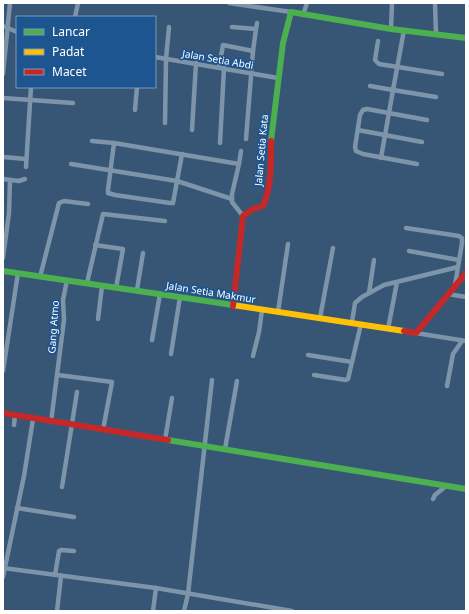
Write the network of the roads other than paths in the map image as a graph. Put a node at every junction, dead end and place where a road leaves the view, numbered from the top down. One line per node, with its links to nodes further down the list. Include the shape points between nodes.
1 (10, 3): 13 (street)
2 (78, 3): 9 (street)
3 (229, 3): 7 (street)
4 (307, 3): 8 (street)
5 (392, 3): 15 (street)
6 (435, 3): 18 (street)
7 (290, 12): 8 (street); 30 (street, Jalan Setia Kata)
8 (303, 15): 15 (street)
9 (75, 16)
10 (257, 23): 14 (street)
11 (169, 27): 23 (street)
12 (232, 27): 14 (street)
13 (5, 28): 17 (street); 28 (street)
14 (256, 29): 21 (street)
15 (391, 29): 16 (street)
16 (404, 30): 18 (street); 25 (street)
17 (16, 32)
18 (436, 34): 19 (street)
19 (466, 38)
20 (378, 41): 25 (street, via 376,62)
21 (253, 51): 26 (street, via 223,45); 27 (street)
22 (156, 58): 23 (street, Jalan Setia Abdi)
23 (166, 59): 24 (street, Jalan Setia Abdi); 42 (street)
24 (196, 63): 26 (street, Jalan Setia Abdi); 43 (street)
25 (397, 67): 29 (street); 34 (street)
26 (222, 68): 27 (street, Jalan Setia Abdi); 50 (street)
27 (251, 73): 30 (street, Jalan Setia Abdi); 46 (street)
28 (3, 74)
29 (442, 74)
30 (278, 78): 67 (street, Jalan Setia Kata, via 267,197 263,206)
31 (370, 86): 34 (street)
32 (31, 88): 37 (street)
33 (137, 88): 39 (street)
34 (393, 90): 35 (street); 40 (street)
35 (436, 97)
36 (3, 98): 37 (street)
37 (30, 100): 38 (street); 55 (street)
38 (73, 103)
39 (135, 110)
40 (388, 114): 41 (street); 44 (street, via 363,110); 45 (street)
41 (427, 120)
42 (165, 124)
43 (192, 130)
44 (358, 130): 45 (street); 54 (street, via 356,152)
45 (385, 135): 48 (street); 54 (street)
46 (246, 139)
47 (92, 141): 49 (street)
48 (422, 142)
49 (114, 143): 52 (street); 60 (street)
50 (220, 143)
51 (241, 151): 57 (street)
52 (182, 154): 57 (street); 64 (street)
53 (3, 157): 55 (street)
54 (381, 158): 58 (street)
55 (26, 159): 59 (street)
56 (71, 164): 60 (street)
57 (239, 164): 65 (street)
58 (417, 164)
59 (26, 167)
60 (111, 170): 64 (street); 64 (street, via 108,193 114,195 170,203 174,200)
61 (3, 179): 63 (street)
62 (25, 179): 63 (street)
63 (10, 180): 75 (street, via 10,213)
64 (177, 181): 65 (street)
65 (232, 199): 67 (street, via 234,206)
66 (88, 204): 82 (street, via 60,202)
67 (243, 216): 95 (street)
68 (165, 221): 71 (street, via 103,214)
69 (406, 228): 77 (street, via 459,236 462,240)
70 (288, 244): 97 (street)
71 (95, 245): 85 (street); 88 (street, via 123,249)
72 (333, 248): 98 (street)
73 (409, 251): 77 (street)
74 (143, 253): 89 (street)
75 (3, 258)
76 (374, 260): 90 (street)
77 (459, 260): 78 (street)
78 (458, 267): 84 (street); 86 (street)
79 (3, 271): 80 (street, Jalan Setia Makmur)
80 (18, 273): 82 (street, Jalan Setia Makmur); 110 (street)
81 (466, 273): 86 (street)
82 (40, 277): 83 (street, Jalan Setia Makmur)
83 (66, 280): 85 (street, Jalan Setia Makmur); 111 (street, Gang Atmo)
84 (398, 282): 90 (street); 102 (street)
85 (87, 283): 87 (street, Jalan Setia Makmur)
86 (455, 285): 92 (street)
87 (102, 286): 88 (street, Jalan Setia Makmur); 99 (street)
88 (116, 288): 89 (street, Jalan Setia Makmur)
89 (137, 290): 91 (street, Jalan Setia Makmur)
90 (369, 293): 100 (street, via 355,303)
91 (160, 294): 93 (street, Jalan Setia Makmur); 104 (street)
92 (448, 294): 94 (street); 103 (street)
93 (180, 296): 95 (street, Jalan Setia Makmur); 106 (street)
94 (466, 297)
95 (233, 306): 96 (street, Jalan Setia Makmur)
96 (262, 310): 97 (street, Jalan Setia Makmur); 108 (street)
97 (278, 312): 98 (street, Jalan Setia Makmur)
98 (320, 318): 100 (street, Jalan Setia Makmur)
99 (98, 320)
100 (352, 322): 101 (street, Jalan Setia Makmur)
101 (361, 324): 102 (street, Jalan Setia Makmur); 109 (street)
102 (388, 329): 103 (street, Jalan Setia Makmur)
103 (416, 333): 105 (street)
104 (152, 340)
105 (464, 341): 115 (street, via 453,354)
106 (171, 354)
107 (308, 355): 109 (street)
108 (253, 356)
109 (352, 362): 112 (street, via 347,379)
110 (3, 371)
111 (58, 375): 121 (street, Gang Atmo); 124 (street, via 112,382)
112 (314, 375)
113 (212, 380): 126 (street)
114 (237, 381): 127 (street)
115 (447, 386)
116 (77, 392): 123 (street)
117 (172, 398): 125 (street)
118 (3, 413): 119 (street)
119 (15, 415): 120 (street); 122 (street)
120 (34, 419): 121 (street); 132 (street)
121 (51, 422): 123 (street)
122 (14, 425)
123 (72, 425): 124 (street); 129 (street)
124 (104, 430): 125 (street)
125 (166, 440): 126 (street)
126 (204, 446): 127 (street); 140 (street)
127 (225, 449): 128 (street)
128 (446, 486): 130 (street); 131 (street, via 434,495)
129 (62, 487)
130 (466, 489)
131 (433, 499)
132 (17, 508): 133 (street); 135 (street)
133 (74, 516)
134 (74, 551): 136 (street, via 58,551)
135 (4, 568): 136 (street); 138 (street)
136 (55, 575): 137 (street)
137 (61, 576): 139 (street); 141 (street)
138 (3, 577)
139 (156, 588): 140 (street); 142 (street)
140 (188, 594): 143 (street); 144 (street)
141 (57, 611)
142 (153, 611)
143 (184, 611)
144 (292, 611)

